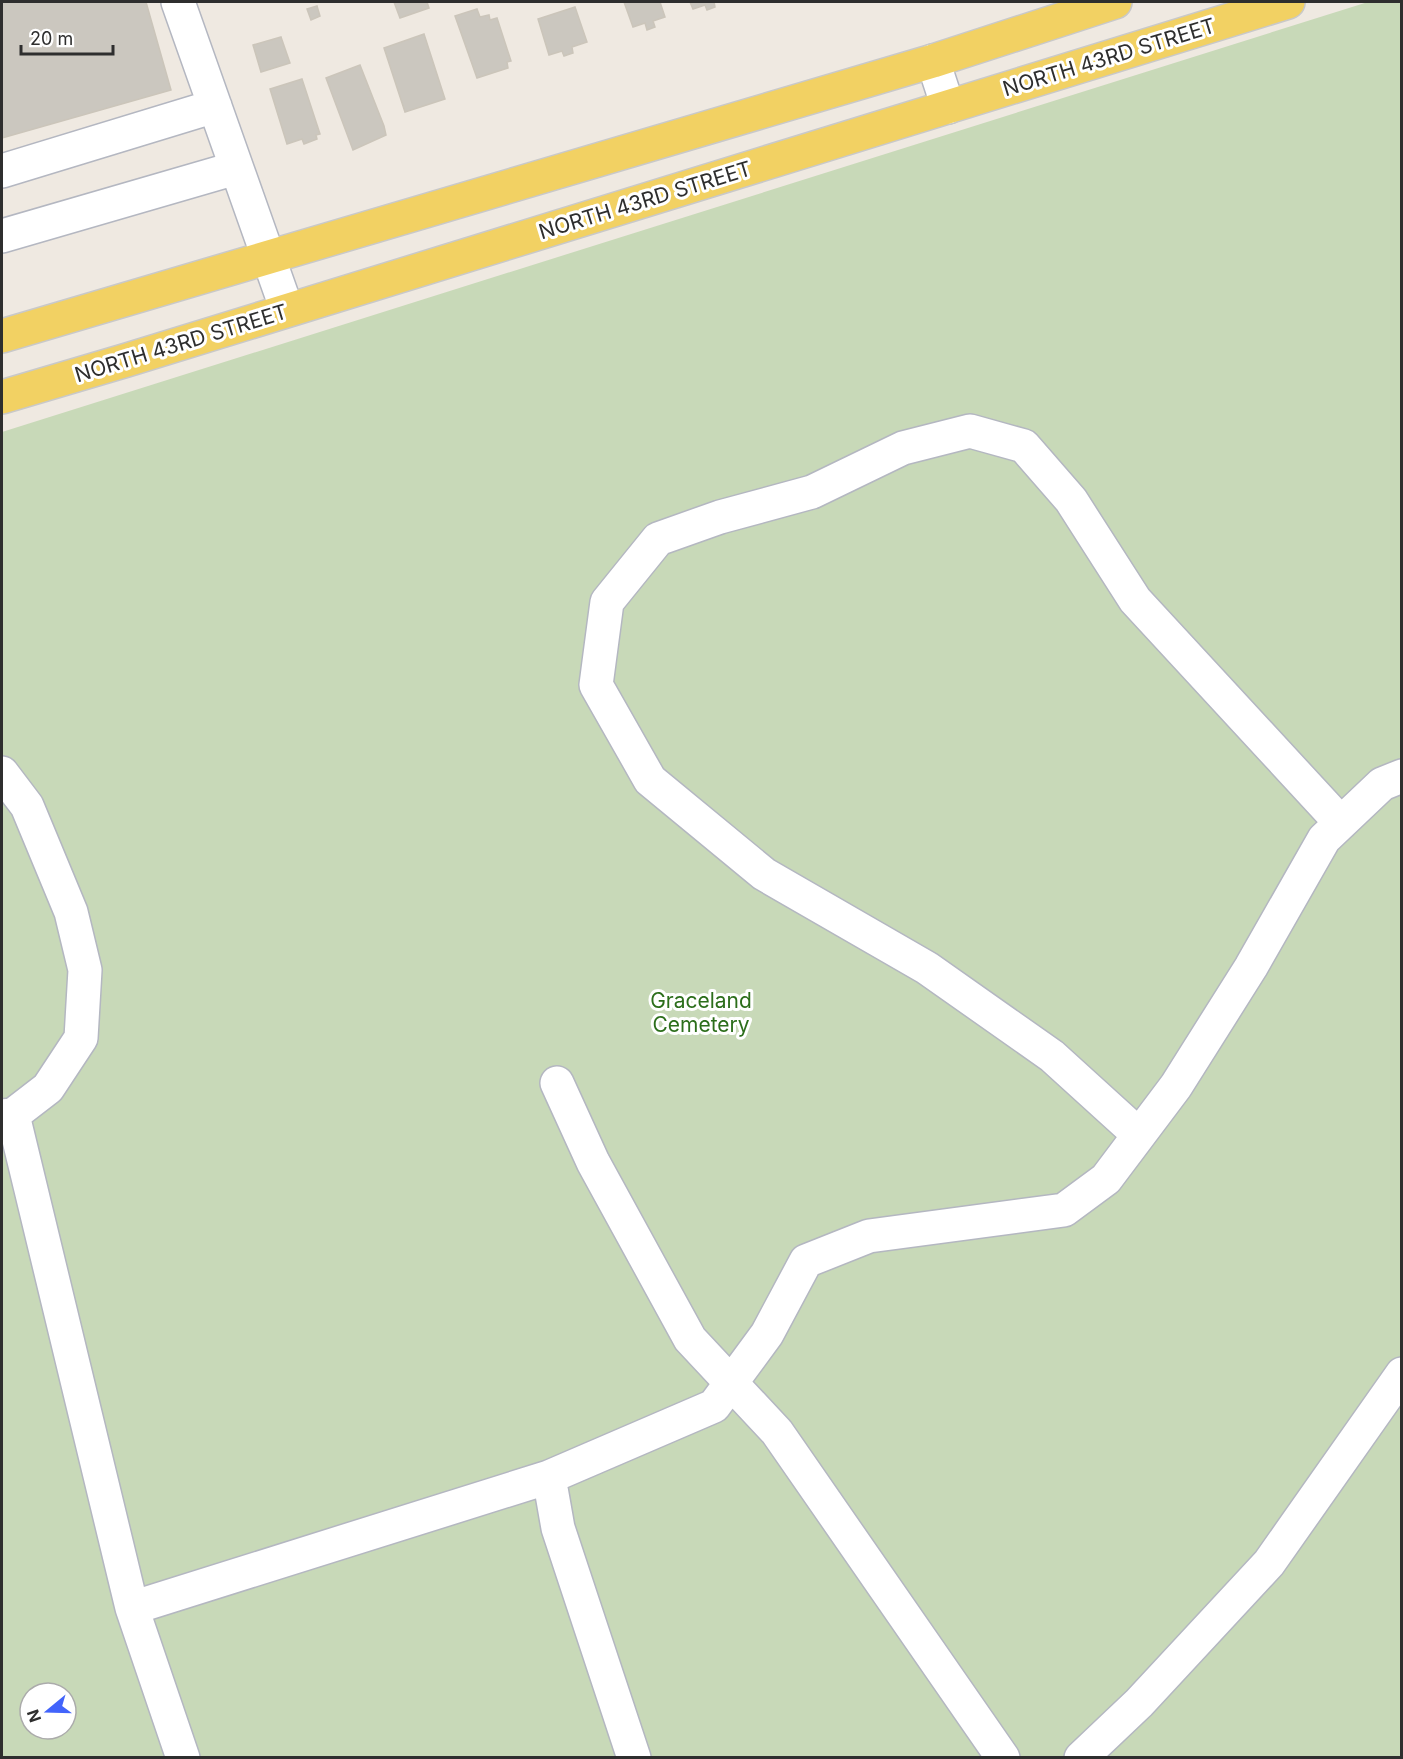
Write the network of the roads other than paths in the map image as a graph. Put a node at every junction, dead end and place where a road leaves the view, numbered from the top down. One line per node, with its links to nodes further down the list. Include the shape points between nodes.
1 (178, 2): 5 (lane)
2 (1114, 2): 4 (main road)
3 (1288, 2): 6 (main road, NORTH 43RD STREET)
4 (933, 61): 6 (lane); 10 (main road)
5 (215, 106): 7 (lane); 8 (lane)
6 (948, 107): 11 (main road, NORTH 43RD STREET)
7 (236, 168): 9 (lane); 10 (lane)
8 (2, 171)
9 (2, 236)
10 (268, 257): 11 (lane); 12 (main road)
11 (287, 310): 13 (main road, NORTH 43RD STREET)
12 (2, 336)
13 (2, 397)
14 (2, 773): 18 (lane, via 27,806 71,912 85,970 81,1038 48,1088)
15 (1401, 776): 16 (lane, via 1383,784)
16 (1341, 823): 19 (lane, via 1323,840 1251,967 1176,1086); 19 (lane, via 1135,600 1071,500 1024,446 970,431 903,448 812,492 658,538 607,602 596,685 650,780 764,874 927,968 1052,1056)
17 (556, 1083): 21 (lane, via 593,1162 690,1339)
18 (7, 1115): 23 (lane)
19 (1139, 1134): 21 (lane, via 1106,1179 1064,1210 869,1236 806,1260 767,1334)
20 (1401, 1374): 27 (lane, via 1269,1563 1139,1703)
21 (732, 1383): 22 (lane, via 714,1406); 26 (lane, via 777,1431)
22 (549, 1478): 23 (lane); 25 (lane, via 558,1528)
23 (132, 1608): 24 (lane)
24 (183, 1758)
25 (634, 1758)
26 (1003, 1758)
27 (1081, 1758)

